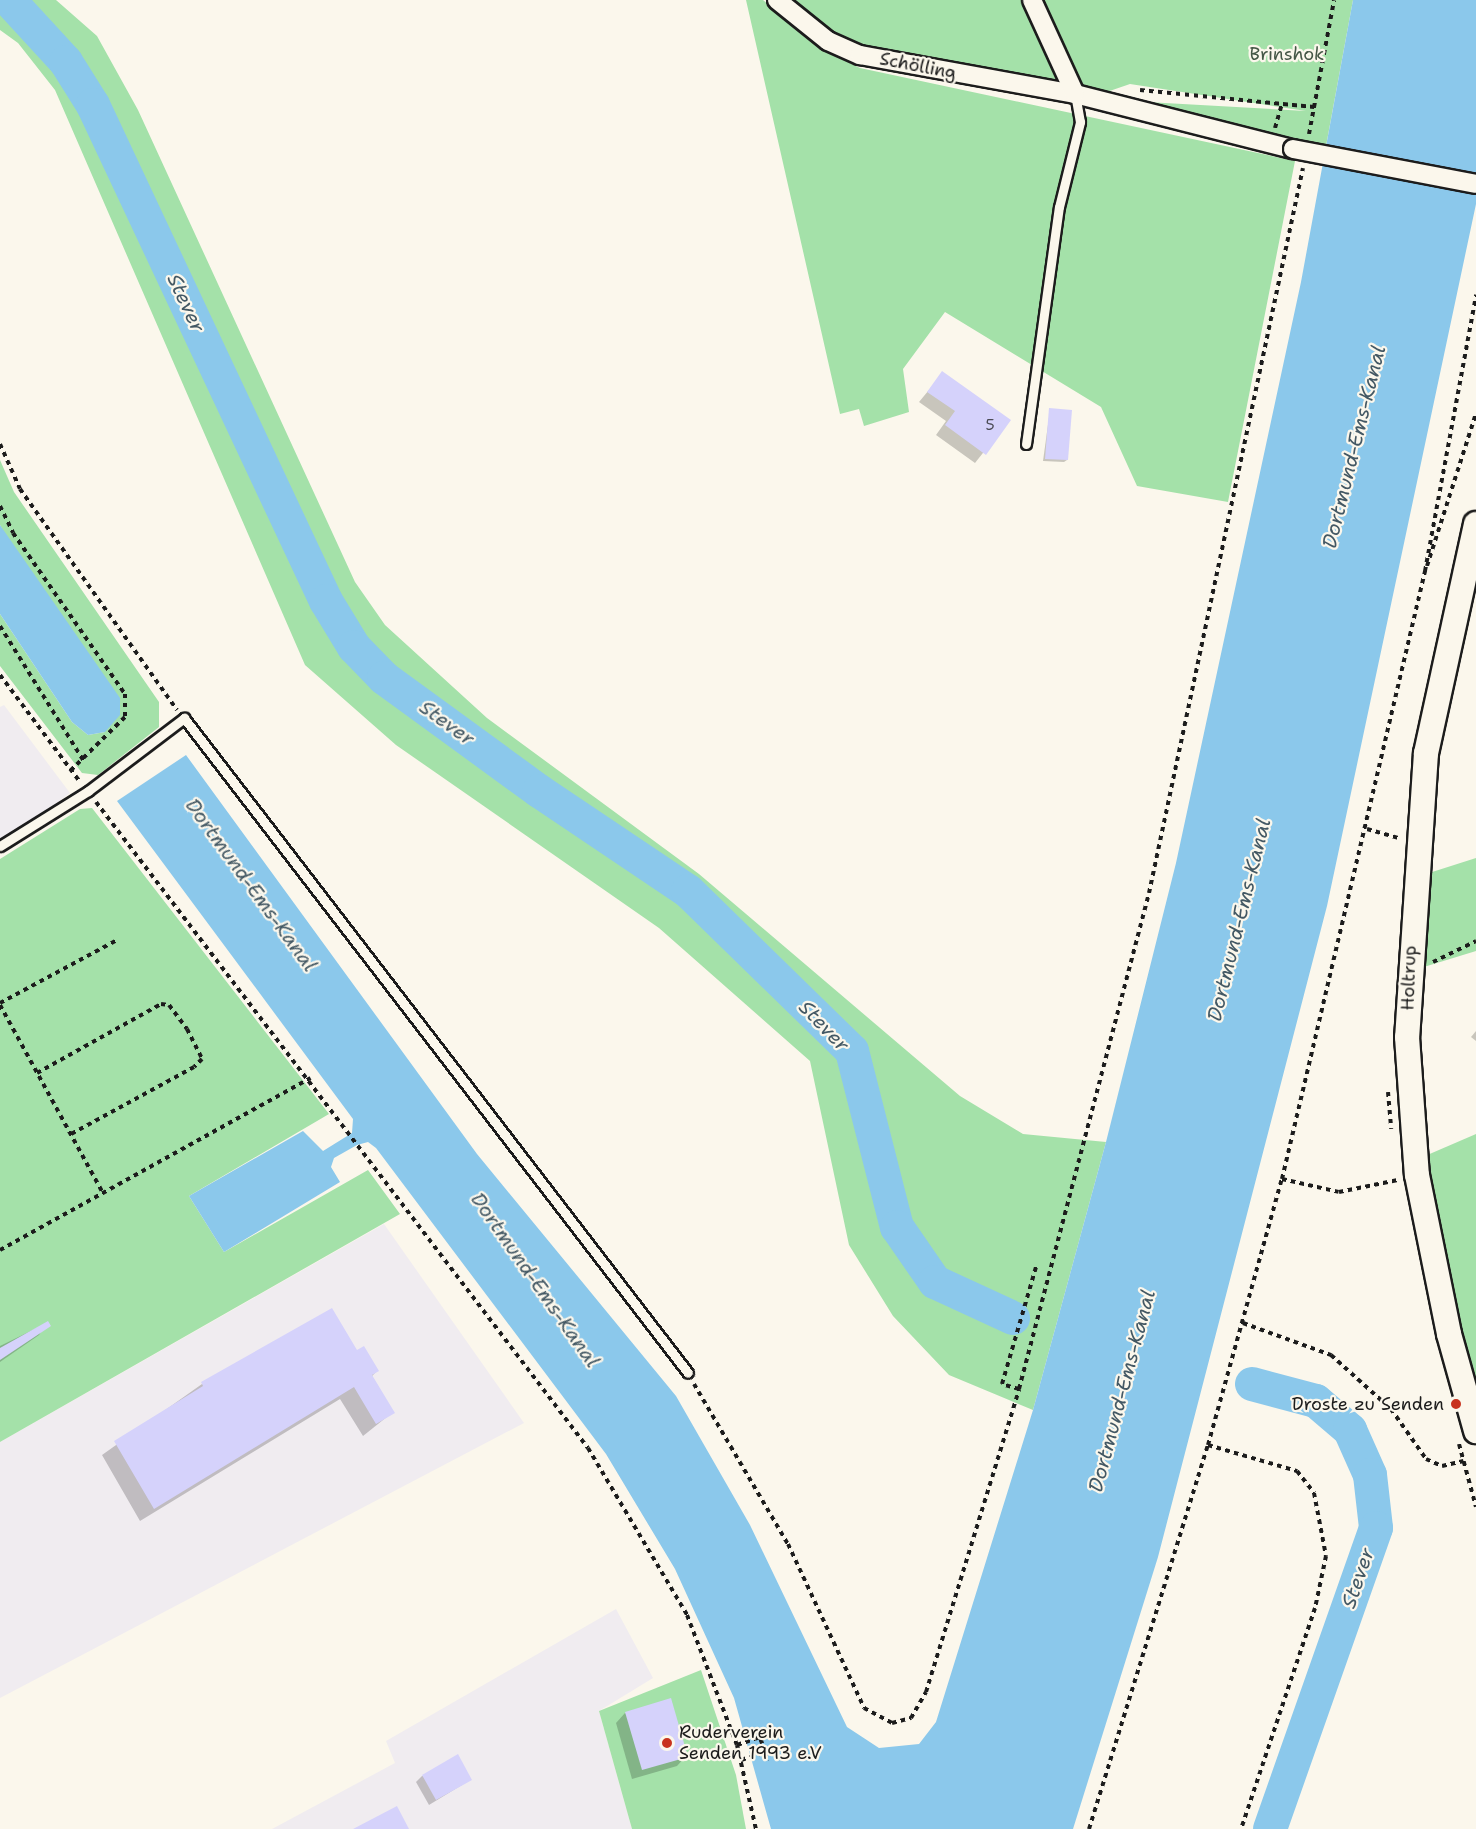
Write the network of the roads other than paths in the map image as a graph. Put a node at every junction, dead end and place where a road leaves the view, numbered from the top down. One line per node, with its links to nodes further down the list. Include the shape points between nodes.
1 (777, 0): 3 (street, Schölling, via 828,41 860,55)
2 (1032, 0): 3 (street)
3 (1076, 94): 4 (street, Schölling, bridge, via 1293,149); 5 (lane, via 1080,122 1059,207)
4 (1476, 184)
5 (1026, 444)
6 (1476, 524): 9 (street, Holtrup, via 1426,753 1408,961 1407,1037 1418,1175 1449,1334)
7 (0, 846): 8 (lane, via 88,791 183,718)
8 (688, 1373)
9 (1476, 1431)

